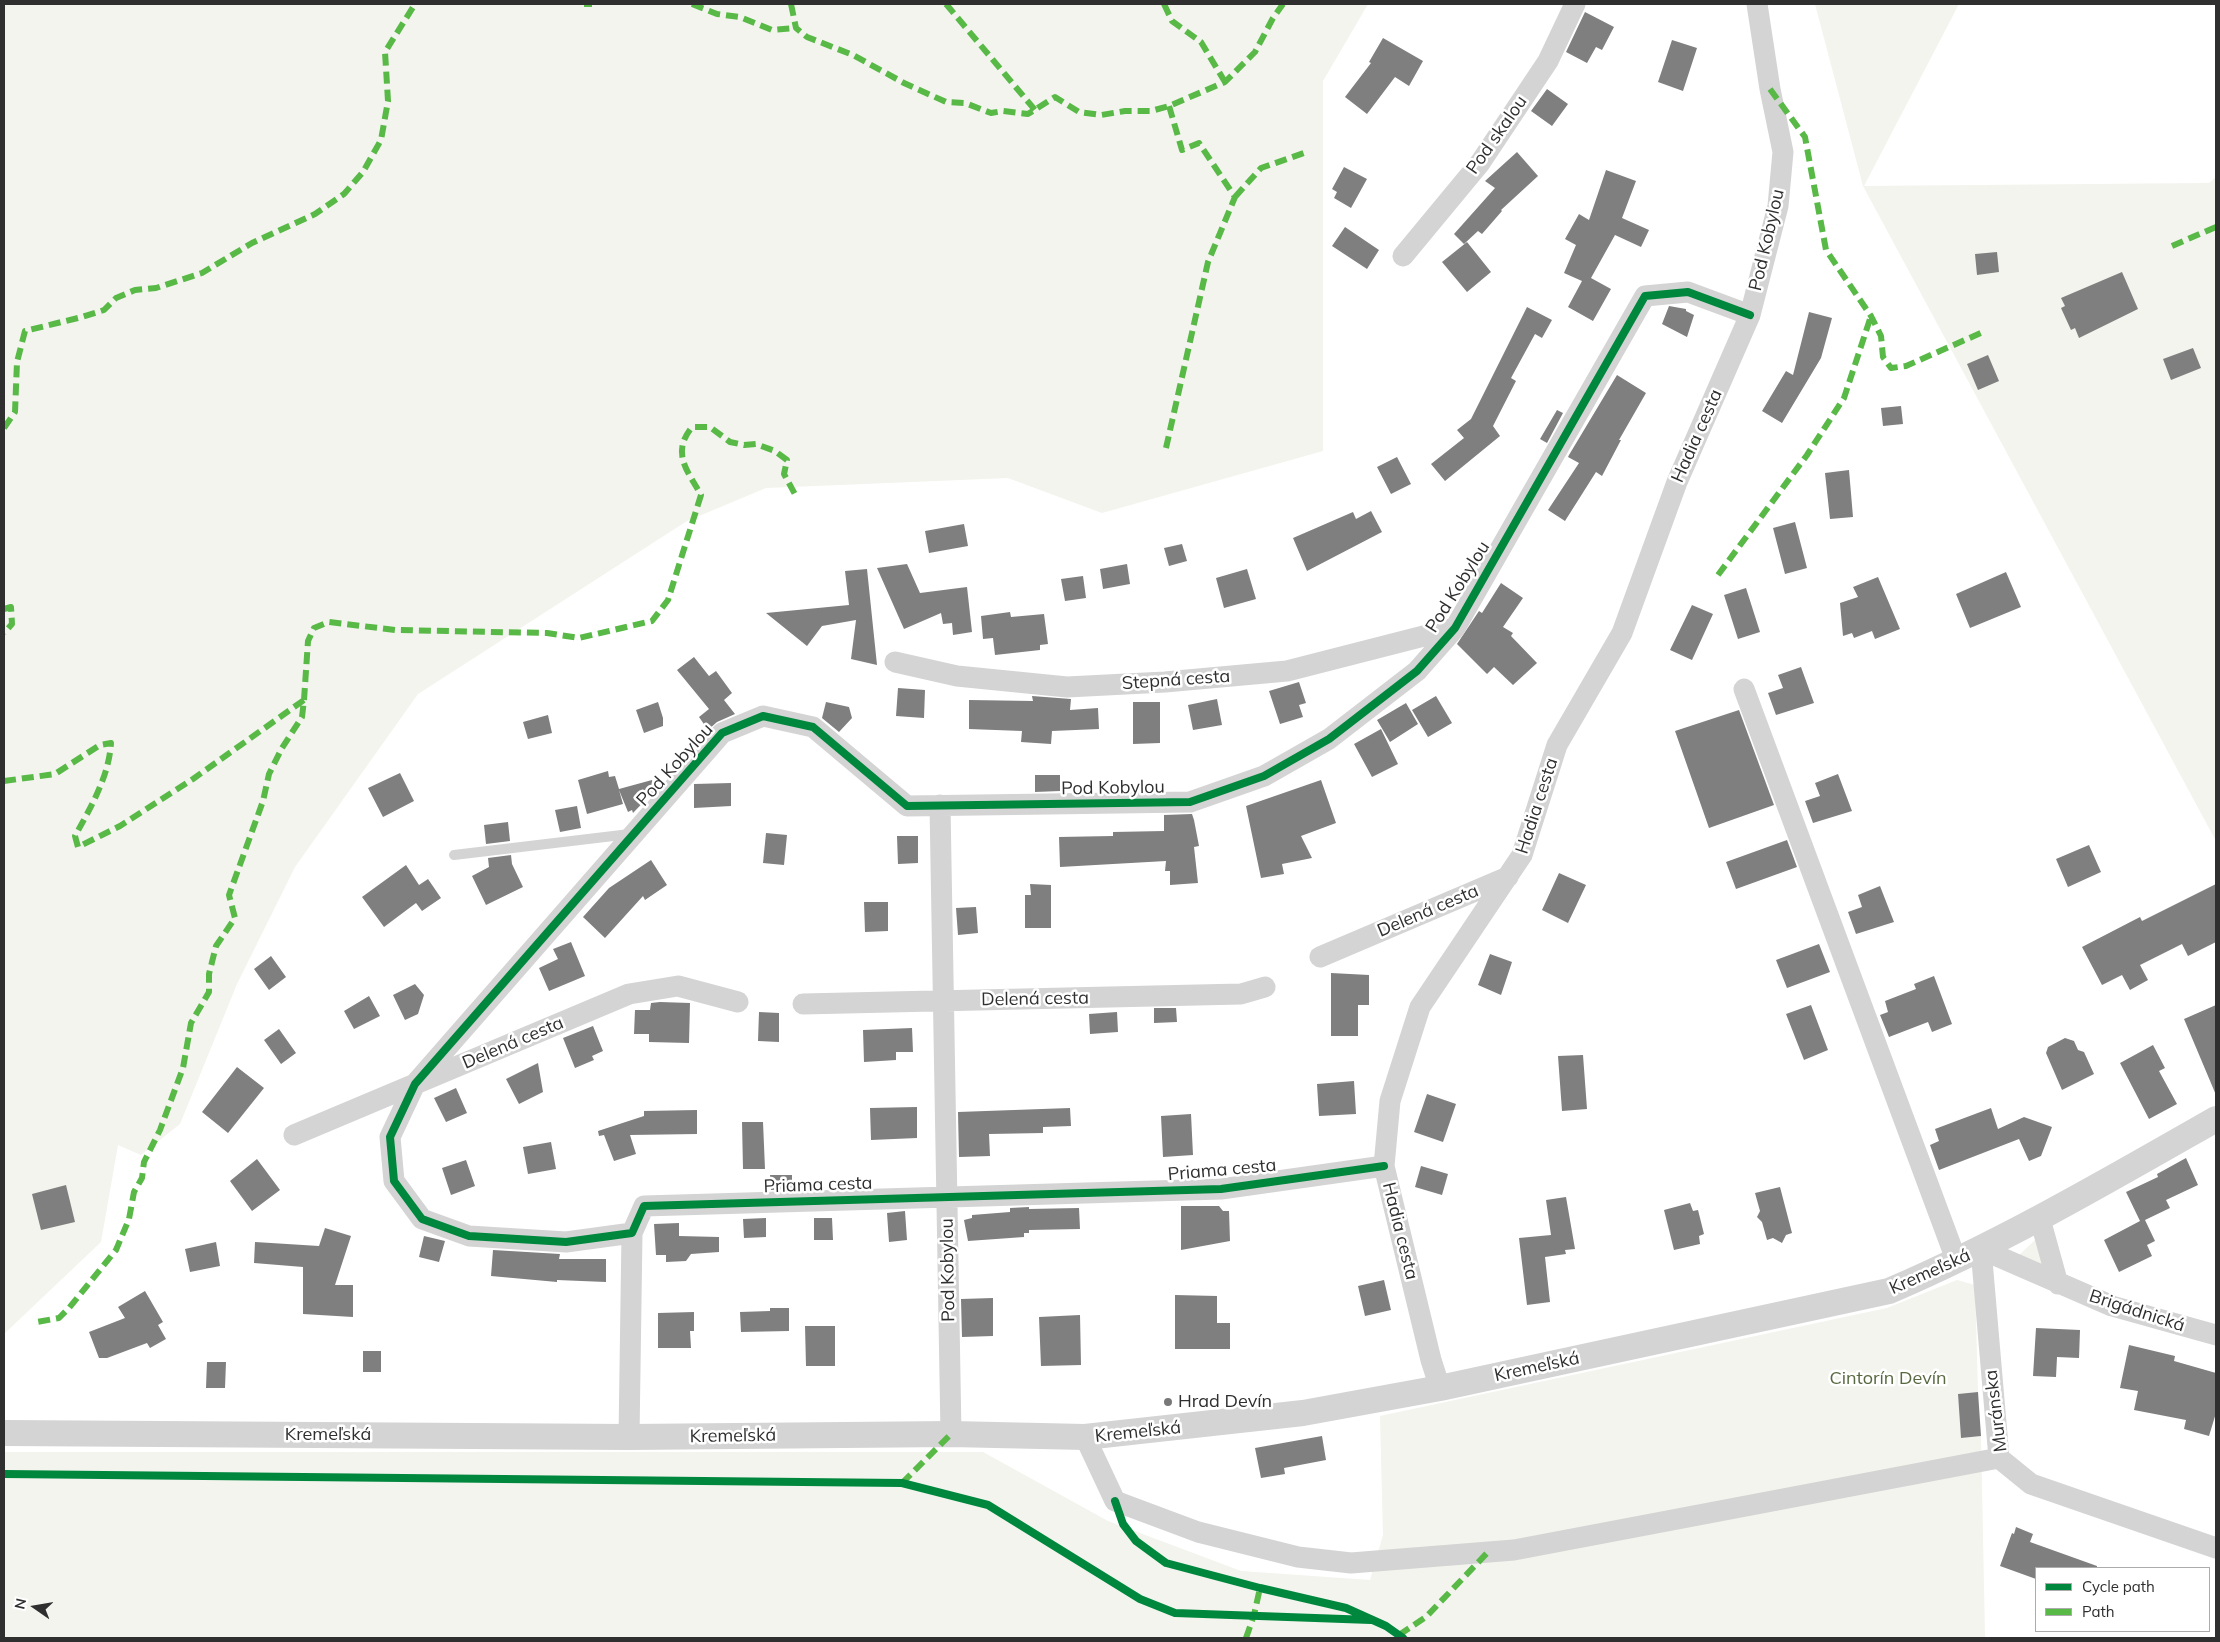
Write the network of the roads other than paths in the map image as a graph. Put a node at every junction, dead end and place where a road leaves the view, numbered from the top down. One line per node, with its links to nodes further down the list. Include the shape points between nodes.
1 (1575, 4): 3 (street, Pod skalou, via 1548,60 1480,163)
2 (1757, 4): 4 (street, Pod Kobylou, via 1783,152 1778,206)
3 (1403, 256)
4 (1750, 315): 5 (street, Pod Kobylou, via 1688,292 1645,296); 11 (street, Hadia cesta, via 1676,482 1622,633 1556,745 1522,855)
5 (1455, 628): 6 (street, Stepná cesta, via 1287,671 1165,682 1066,687 957,676); 8 (street, Pod Kobylou, via 1417,672 1329,739 1246,783 1190,802)
6 (895, 662)
7 (1744, 690): 25 (street)
8 (940, 805): 9 (street, Pod Kobylou, via 907,806 813,727 763,716 722,733); 14 (street, Pod Kobylou)
9 (634, 834): 10 (lane); 17 (street, Pod Kobylou)
10 (454, 854)
11 (1508, 877): 12 (street, Delená cesta); 20 (street, Hadia cesta, via 1420,1007 1390,1101)
12 (1320, 957)
13 (1265, 987): 14 (street, Delená cesta, via 1241,994)
14 (943, 1000): 16 (street, Delená cesta); 21 (street, Pod Kobylou)
15 (738, 1002): 17 (street, Delená cesta, via 678,986 630,994)
16 (803, 1004)
17 (415, 1084): 19 (street, Delená cesta); 23 (street, via 390,1137 394,1181 422,1219 469,1236 528,1240 566,1242)
18 (2216, 1119): 22 (street, Kremeľská)
19 (294, 1136)
20 (1384, 1166): 21 (street, Priama cesta, via 1221,1189); 28 (street, Hadia cesta)
21 (947, 1196): 23 (street, Priama cesta, via 644,1206); 30 (street, Pod Kobylou)
22 (2040, 1219): 24 (street, Kremeľská); 26 (street)
23 (632, 1232): 31 (street)
24 (1981, 1249): 25 (street, Kremeľská); 26 (street, Brigádnická); 33 (street, Muránska)
25 (1957, 1262): 28 (street, Kremeľská, via 1889,1291)
26 (2058, 1284): 27 (street, Brigádnická, via 2112,1306)
27 (2216, 1335)
28 (1440, 1388): 32 (street, Kremeľská, via 1303,1413)
29 (4, 1432): 31 (street, Kremeľská)
30 (951, 1434): 31 (street, Kremeľská); 32 (street, Kremeľská)
31 (628, 1437)
32 (1085, 1437): 33 (street, via 1115,1501 1198,1532 1298,1557 1351,1563 1514,1550)
33 (1999, 1458): 34 (street, Muránska, via 2031,1484)
34 (2216, 1548)

